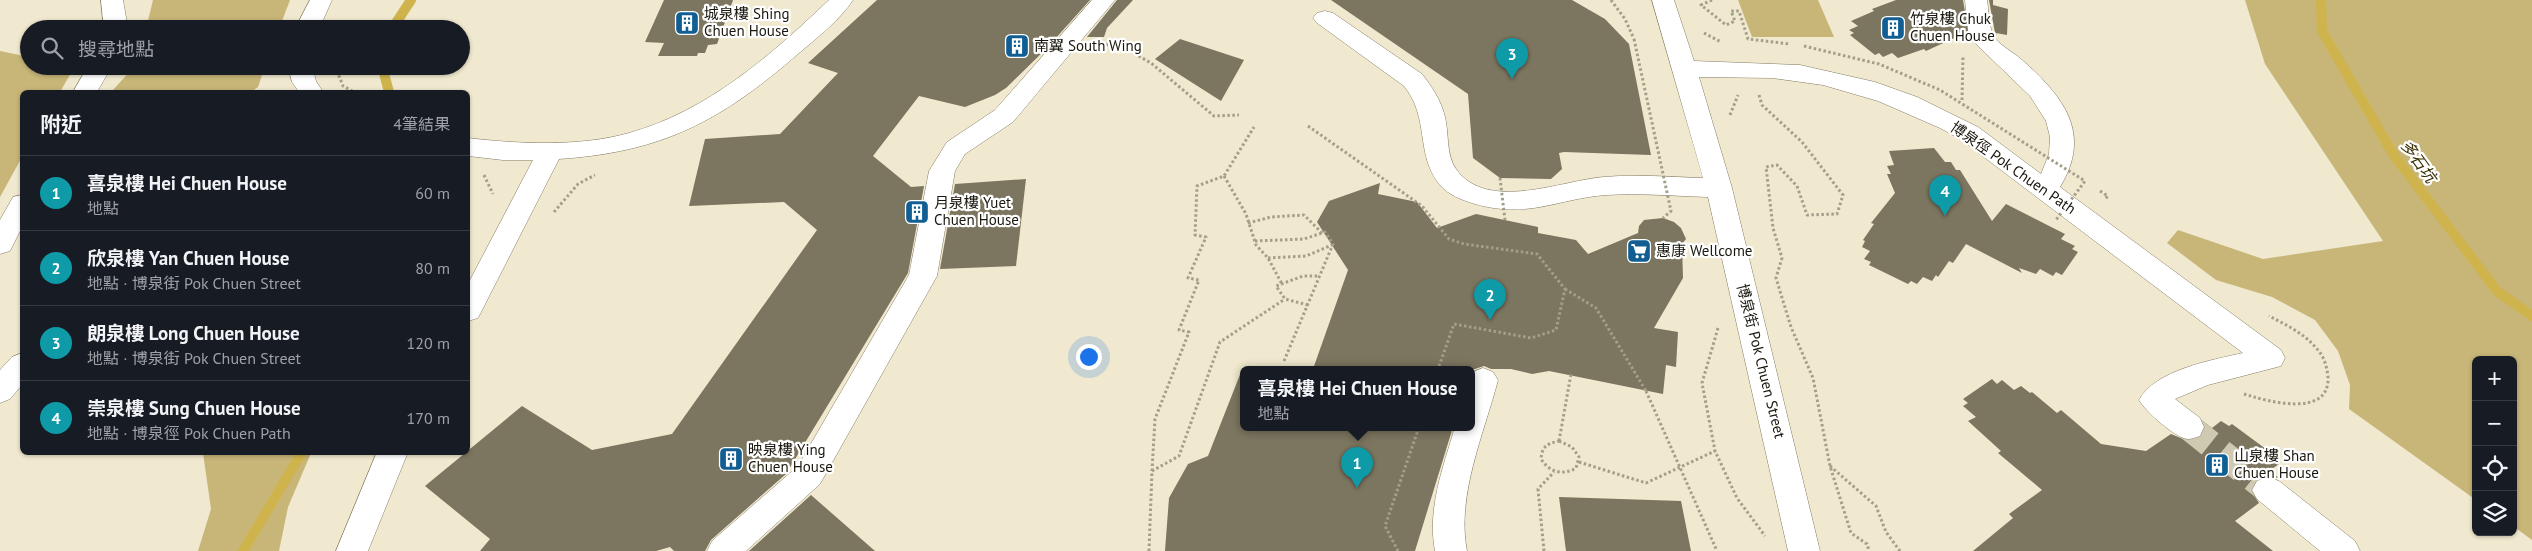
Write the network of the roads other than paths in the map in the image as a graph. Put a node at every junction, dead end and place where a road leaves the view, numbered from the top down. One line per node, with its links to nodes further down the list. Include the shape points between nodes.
1 (112, 0): 8 (street)
2 (321, 0): 9 (street)
3 (842, 0): 16 (street, via 775,62 730,94 678,124 654,135 610,146)
4 (1104, 0): 31 (street, via 1004,116 956,148 942,171 923,276 809,475)
5 (1663, 0): 10 (street, 博泉街 Pok Chuen Street)
6 (1976, 0): 18 (street, via 1982,38 2024,74 2055,113 2062,134 2063,154 2058,173)
7 (1325, 18): 17 (street, via 1422,89 1433,111 1442,168 1450,179 1477,195 1534,200 1604,186)
8 (115, 20)
9 (311, 20)
10 (1685, 69): 17 (street, 博泉街 Pok Chuen Street); 18 (street, 博泉徑 Pok Chuen Path, via 1746,60 1887,93 1969,133)
11 (95, 75): 13 (street)
12 (302, 75): 14 (street)
13 (86, 90)
14 (307, 90)
15 (470, 147): 16 (street, via 494,152)
16 (551, 150): 21 (street)
17 (1719, 188): 33 (street, 博泉街 Pok Chuen Street)
18 (2045, 190): 26 (street, 博泉徑 Pok Chuen Path, via 2271,358 2178,382 2157,394 2154,400)
19 (20, 208): 20 (street)
20 (0, 244)
21 (470, 306)
22 (20, 367): 24 (street)
23 (1483, 380): 25 (street)
24 (0, 391)
25 (1475, 408)
26 (2189, 427)
27 (1469, 431): 32 (street, via 1449,508 1447,528)
28 (392, 455): 30 (street)
29 (2268, 490): 34 (street)
30 (352, 551)
31 (723, 551)
32 (1451, 551)
33 (1804, 551)
34 (2344, 551)

